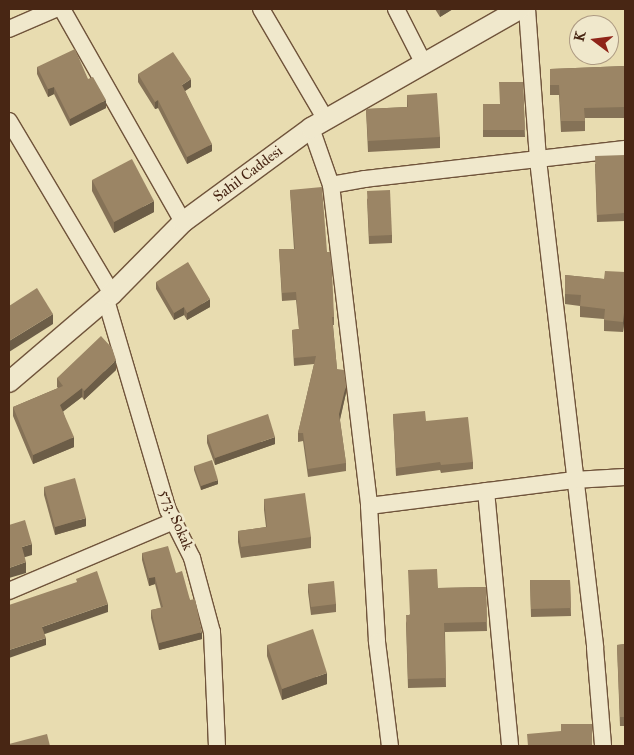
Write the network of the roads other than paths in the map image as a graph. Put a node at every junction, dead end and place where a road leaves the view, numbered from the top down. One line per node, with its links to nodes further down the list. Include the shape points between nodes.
1 (55, 9): 7 (street)
2 (62, 9): 14 (street)
3 (261, 9): 10 (street)
4 (396, 9): 8 (street)
5 (520, 9): 8 (street, Sahil Caddesi)
6 (526, 9): 12 (street)
7 (9, 29)
8 (423, 62): 10 (street, Sahil Caddesi)
9 (9, 121): 15 (street, 573. Sokak)
10 (318, 123): 13 (street); 14 (street, Sahil Caddesi)
11 (625, 149): 12 (street)
12 (538, 160): 13 (street, via 365,178); 18 (street)
13 (331, 185): 20 (street)
14 (184, 222): 15 (street, Sahil Caddesi)
15 (109, 297): 16 (street, Sahil Caddesi); 21 (street, 573. Sokak, via 168,510)
16 (9, 382)
17 (625, 477): 18 (street)
18 (574, 480): 19 (street); 26 (street, via 595,648)
19 (486, 492): 20 (street); 25 (street)
20 (369, 506): 24 (street, via 378,642)
21 (174, 521): 22 (street); 23 (street, 573. Sokak, via 192,558 212,632)
22 (9, 591)
23 (217, 746)
24 (390, 746)
25 (510, 746)
26 (603, 746)

